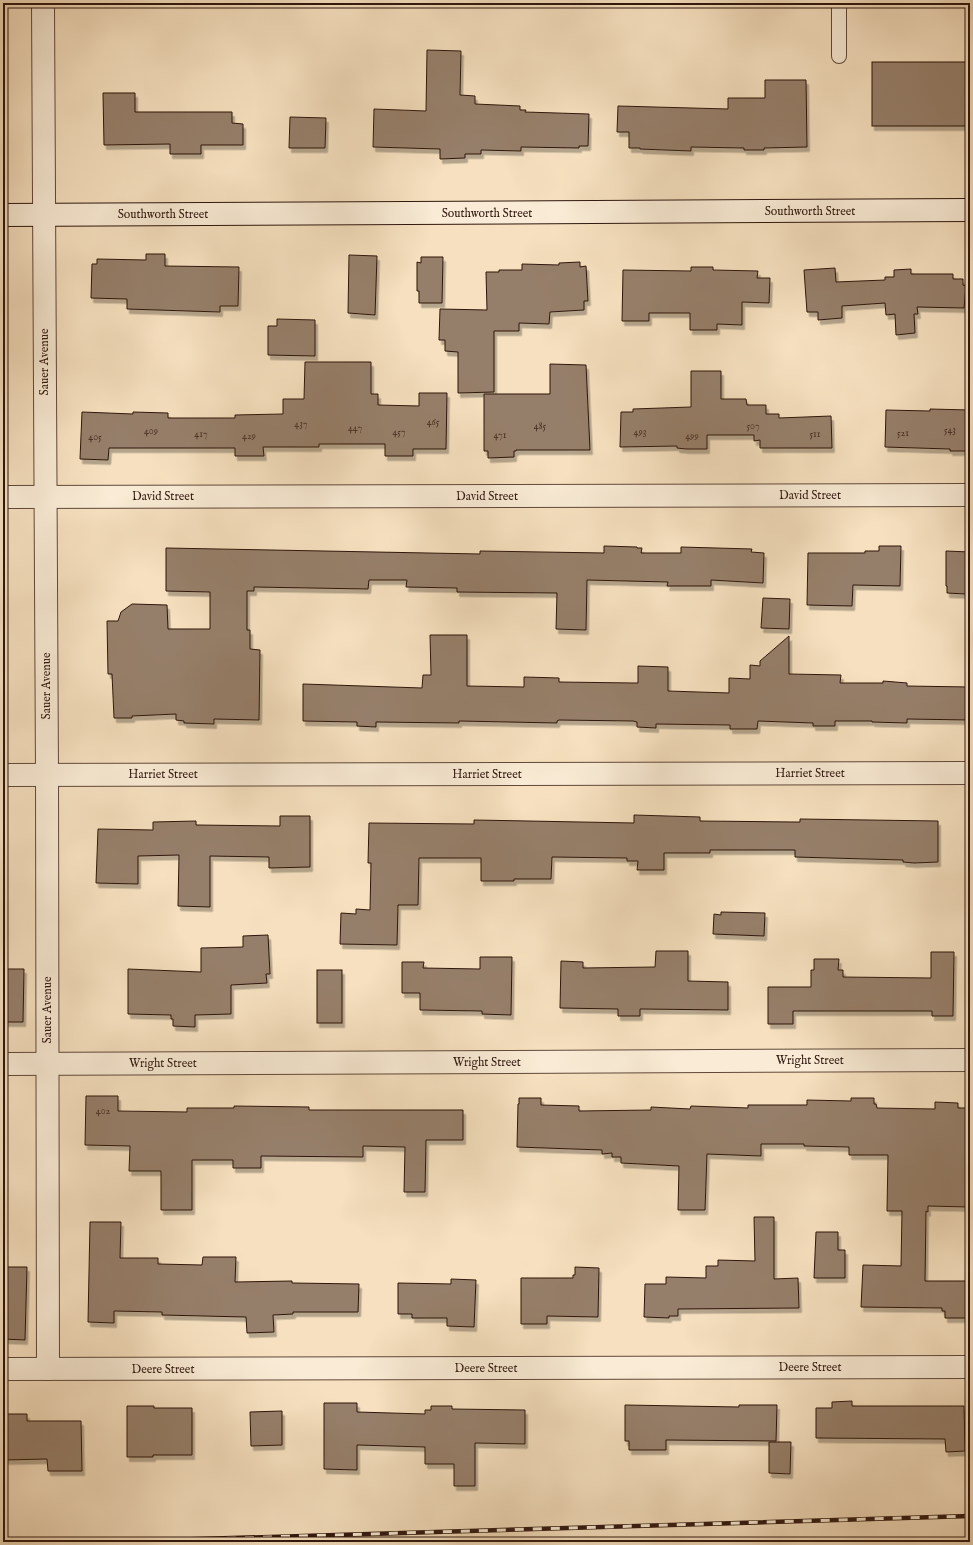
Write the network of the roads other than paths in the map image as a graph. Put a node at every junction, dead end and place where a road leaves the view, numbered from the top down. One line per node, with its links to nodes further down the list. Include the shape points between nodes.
1 (43, 3): 6 (street, Sauer Avenue)
2 (839, 3): 3 (lane)
3 (840, 56)
4 (970, 210): 6 (street, Southworth Street)
5 (3, 215): 6 (street, Southworth Street)
6 (43, 215): 9 (street, Sauer Avenue)
7 (970, 495): 9 (street, David Street)
8 (3, 497): 9 (street, David Street)
9 (46, 497): 12 (street, Sauer Avenue)
10 (970, 773): 12 (street, Harriet Street)
11 (3, 775): 12 (street, Harriet Street)
12 (47, 775): 15 (street, Sauer Avenue)
13 (970, 1060): 15 (street, Wright Street)
14 (3, 1064): 15 (street, Wright Street)
15 (48, 1064): 18 (street, Sauer Avenue)
16 (970, 1367): 18 (street, Deere Street)
17 (3, 1369): 18 (street, Deere Street)
18 (48, 1369)

